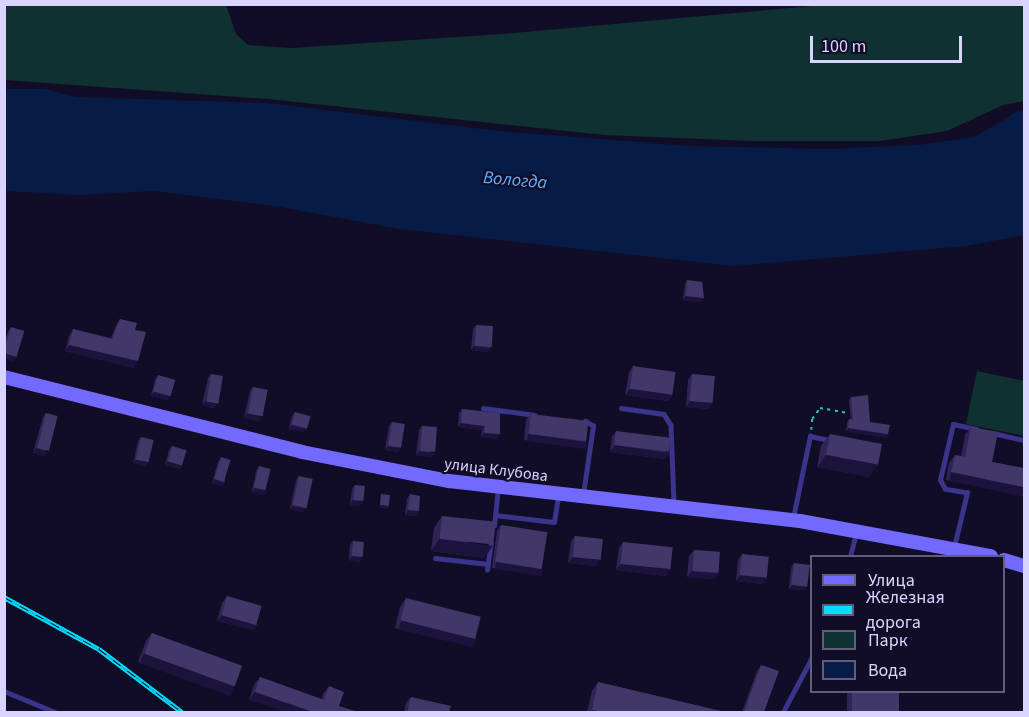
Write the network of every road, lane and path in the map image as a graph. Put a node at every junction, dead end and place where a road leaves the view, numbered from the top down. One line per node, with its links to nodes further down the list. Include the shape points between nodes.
1 (4, 377): 10 (main road, улица Клубова, via 302,452)
2 (483, 408): 5 (lane)
3 (621, 408): 13 (lane, via 664,414 671,425)
4 (847, 413): 7 (path, via 820,408 812,419)
5 (542, 416)
6 (578, 420): 12 (lane, via 593,426)
7 (810, 436): 9 (lane); 15 (lane)
8 (1024, 440): 17 (lane, via 953,424 940,480 945,489 967,493)
9 (832, 441)
10 (499, 488): 11 (main road, улица Клубова); 14 (lane)
11 (559, 494): 12 (main road, улица Клубова); 14 (lane, via 554,522)
12 (583, 497): 13 (main road, улица Клубова)
13 (674, 507): 15 (main road, улица Клубова)
14 (495, 515): 20 (lane, via 488,567)
15 (793, 520): 16 (main road, улица Клубова)
16 (857, 531): 17 (main road, улица Клубова); 18 (lane)
17 (954, 547): 19 (main road, улица Клубова)
18 (849, 555)
19 (987, 555)
20 (435, 558)
21 (1005, 560): 22 (main road)
22 (1024, 566)
23 (810, 661): 26 (lane)
24 (4, 691): 25 (lane)
25 (55, 712)
26 (783, 712)

